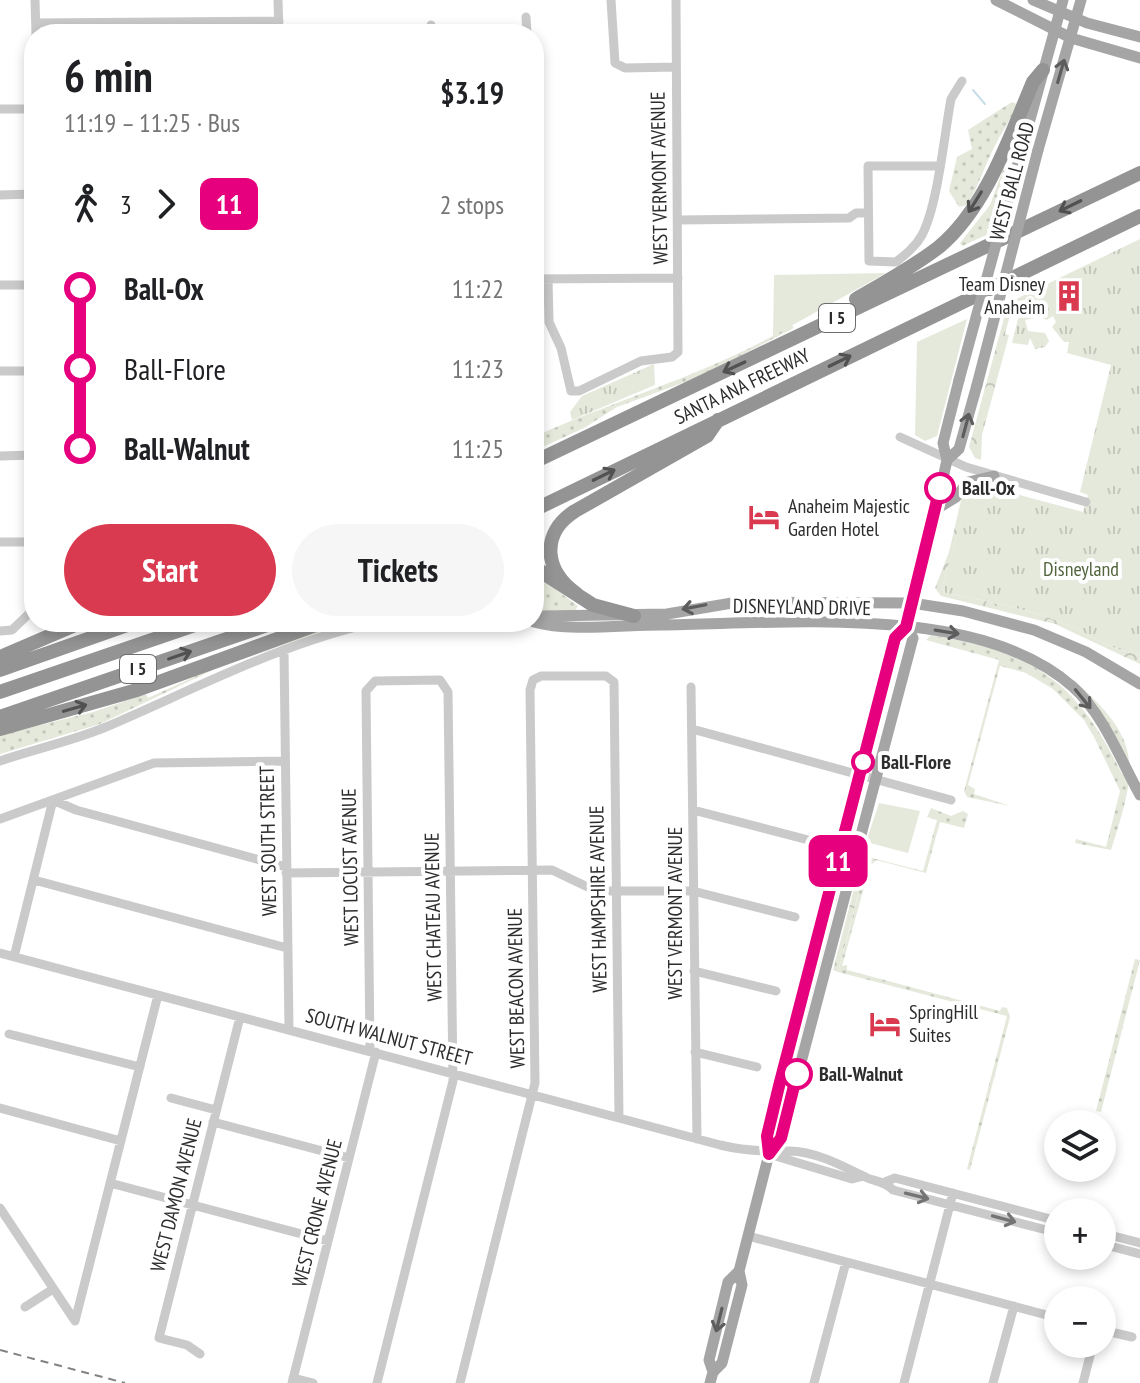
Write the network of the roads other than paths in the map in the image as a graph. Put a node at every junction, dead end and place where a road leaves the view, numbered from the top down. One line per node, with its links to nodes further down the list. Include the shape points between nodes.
1 (35, 0): 12 (street)
2 (278, 0): 11 (street)
3 (611, 0): 18 (street, via 615,63 625,68)
4 (676, 0): 18 (street, WEST VERMONT AVENUE)
5 (996, 0): 14 (main road)
6 (1033, 0): 8 (main road)
7 (1081, 0): 10 (main road, WEST BALL ROAD)
8 (1061, 6): 10 (main road); 14 (main road, WEST BALL ROAD)
9 (526, 17): 13 (street)
10 (1076, 19): 15 (main road); 16 (main road, WEST BALL ROAD)
11 (279, 21): 12 (street)
12 (36, 23)
13 (526, 24)
14 (1054, 31): 16 (main road); 19 (main road, WEST BALL ROAD)
15 (1140, 37)
16 (1071, 38): 17 (main road); 45 (main road, WEST BALL ROAD, one-way to 16, bridge, via 959,449)
17 (1140, 58)
18 (676, 67): 29 (street, WEST VERMONT AVENUE)
19 (1043, 70): 37 (highway, one-way to 37, via 985,186 942,245); 45 (main road, WEST BALL ROAD, bridge, via 943,443)
20 (962, 81): 23 (street, via 954,90)
21 (0, 109): 22 (street)
22 (24, 109)
23 (939, 166): 28 (street, via 868,166); 28 (street, via 926,225 896,262 869,262)
24 (1140, 173): 37 (highway, SANTA ANA FREEWAY / I 5, one-way to 37)
25 (24, 194): 26 (street)
26 (0, 195)
27 (1140, 216): 31 (highway, SANTA ANA FREEWAY / I 5)
28 (868, 218): 29 (street)
29 (678, 220): 32 (street, WEST VERMONT AVENUE)
30 (1140, 227): 31 (highway)
31 (1089, 241): 40 (highway, SANTA ANA FREEWAY / I 5, one-way to 31)
32 (678, 278): 34 (street); 34 (street, WEST VERMONT AVENUE, via 676,354 646,359 567,395 561,348 549,322)
33 (544, 279): 34 (street)
34 (548, 279)
35 (0, 285): 36 (street)
36 (24, 285)
37 (773, 348): 44 (highway, SANTA ANA FREEWAY / I 5, one-way to 44)
38 (0, 371): 39 (street)
39 (24, 371)
40 (719, 419): 48 (highway, SANTA ANA FREEWAY / I 5, one-way to 40); 53 (highway, via 707,436 558,525 549,547 551,563)
41 (900, 437): 45 (street)
42 (24, 455): 43 (street)
43 (0, 456)
44 (544, 457)
45 (947, 460): 46 (street); 49 (main road, WEST BALL ROAD)
46 (994, 476): 47 (street, via 1066,497 1075,494); 49 (main road, via 968,482)
47 (1086, 502)
48 (544, 505)
49 (935, 510): 54 (main road, WEST BALL ROAD)
50 (0, 542): 51 (street)
51 (24, 542)
52 (544, 573): 53 (highway)
53 (577, 594): 56 (highway, via 601,608)
54 (912, 603): 56 (main road, DISNEYLAND DRIVE, one-way to 56, via 723,603); 59 (main road, WEST BALL ROAD); 72 (main road, DISNEYLAND DRIVE, via 1034,630 1086,652)
55 (544, 616): 56 (main road, DISNEYLAND DRIVE)
56 (634, 616)
57 (24, 619): 60 (street, via 12,630)
58 (544, 621): 59 (main road, DISNEYLAND DRIVE)
59 (906, 627): 80 (main road, WEST BALL ROAD, via 895,638); 81 (main road, WEST BALL ROAD, via 913,638); 82 (main road, DISNEYLAND DRIVE, one-way to 82, via 1001,645 1051,670 1093,711)
60 (0, 631)
61 (59, 632): 68 (highway)
62 (108, 632): 69 (highway, I 5)
63 (175, 632): 74 (highway)
64 (247, 632): 75 (highway, I 5, one-way to 64)
65 (296, 632): 76 (highway, one-way to 65, via 137,690)
66 (344, 632): 67 (street)
67 (284, 651): 78 (street, via 101,729); 79 (street, WEST SOUTH STREET)
68 (0, 657)
69 (0, 670)
70 (613, 679): 89 (street, WEST BEACON AVENUE, via 533,680); 93 (street, WEST HAMPSHIRE AVENUE)
71 (445, 683): 90 (street, WEST CHATEAU AVENUE); 91 (street, WEST LOCUST AVENUE, via 369,684)
72 (1140, 684)
73 (691, 687): 77 (street, WEST VERMONT AVENUE)
74 (0, 692)
75 (0, 717)
76 (0, 729)
77 (692, 729): 80 (street); 85 (street, WEST VERMONT AVENUE)
78 (0, 761)
79 (285, 761): 83 (street, via 154,763); 88 (street, WEST SOUTH STREET)
80 (859, 776): 81 (street); 118 (main road, WEST BALL ROAD, via 767,1136)
81 (874, 780): 84 (street); 118 (main road, WEST BALL ROAD, via 781,1138)
82 (1140, 795)
83 (53, 800): 86 (street); 88 (street); 92 (street)
84 (951, 800)
85 (693, 810): 87 (street); 94 (street, WEST VERMONT AVENUE)
86 (0, 819)
87 (816, 842)
88 (286, 870): 91 (street); 96 (street, WEST SOUTH STREET)
89 (533, 870): 90 (street); 93 (street, via 557,871 591,889); 110 (street, WEST BEACON AVENUE)
90 (450, 871): 91 (street); 109 (street, WEST CHATEAU AVENUE)
91 (369, 872): 105 (street, WEST LOCUST AVENUE)
92 (34, 880): 96 (street); 98 (street)
93 (616, 891): 94 (street); 114 (street, WEST HAMPSHIRE AVENUE)
94 (693, 891): 95 (street); 99 (street, WEST VERMONT AVENUE)
95 (795, 917)
96 (287, 948): 103 (street, WEST SOUTH STREET)
97 (0, 953): 98 (street, SOUTH WALNUT STREET)
98 (14, 957): 101 (street, SOUTH WALNUT STREET)
99 (694, 971): 100 (street); 106 (street, WEST VERMONT AVENUE)
100 (776, 991)
101 (158, 995): 102 (street, SOUTH WALNUT STREET); 107 (street)
102 (240, 1017): 103 (street, SOUTH WALNUT STREET); 113 (street, WEST DAMON AVENUE)
103 (289, 1030): 105 (street, SOUTH WALNUT STREET)
104 (9, 1034): 107 (street)
105 (373, 1052): 109 (street, SOUTH WALNUT STREET); 119 (street, WEST CRONE AVENUE)
106 (695, 1052): 108 (street); 116 (street, WEST VERMONT AVENUE)
107 (140, 1067): 117 (street)
108 (757, 1067)
109 (452, 1073): 110 (street, SOUTH WALNUT STREET); 147 (street, WEST CHATEAU AVENUE)
110 (533, 1094): 114 (street, SOUTH WALNUT STREET); 148 (street, WEST BEACON AVENUE)
111 (171, 1098): 113 (street)
112 (0, 1108): 117 (street)
113 (216, 1110): 115 (street, WEST DAMON AVENUE)
114 (619, 1118): 116 (street, SOUTH WALNUT STREET)
115 (213, 1122): 119 (street); 123 (street, WEST DAMON AVENUE)
116 (697, 1139): 118 (street, SOUTH WALNUT STREET)
117 (121, 1141): 121 (street)
118 (769, 1154): 120 (street, SOUTH WALNUT STREET, via 852,1179 864,1176); 128 (main road, WEST BALL ROAD)
119 (349, 1158): 130 (street, WEST CRONE AVENUE)
120 (885, 1182): 122 (street, via 895,1178); 124 (street, one-way to 124, via 893,1190)
121 (110, 1183): 123 (street); 136 (street, via 75,1321)
122 (953, 1193): 124 (street); 126 (street)
123 (193, 1204): 130 (street); 142 (street, WEST DAMON AVENUE, via 159,1338)
124 (951, 1205): 127 (street, one-way to 127); 135 (street)
125 (2, 1216): 136 (street)
126 (1044, 1217)
127 (1044, 1229)
128 (748, 1236): 134 (street); 144 (main road, WEST BALL ROAD, via 739,1298 722,1363)
129 (1116, 1237): 131 (street)
130 (328, 1241): 145 (street, WEST CRONE AVENUE)
131 (1140, 1243)
132 (1116, 1248): 133 (street)
133 (1140, 1254)
134 (846, 1262): 135 (street); 149 (street)
135 (930, 1284): 137 (street); 150 (street)
136 (53, 1289): 138 (street)
137 (1014, 1306): 139 (street); 151 (street)
138 (25, 1307)
139 (1044, 1314)
140 (1116, 1333): 141 (street)
141 (1132, 1337)
142 (200, 1354)
143 (1089, 1358): 152 (street)
144 (711, 1378)
145 (293, 1380): 146 (street)
146 (313, 1383)
147 (377, 1383)
148 (460, 1383)
149 (814, 1383)
150 (904, 1383)
151 (993, 1383)
152 (1083, 1383)

